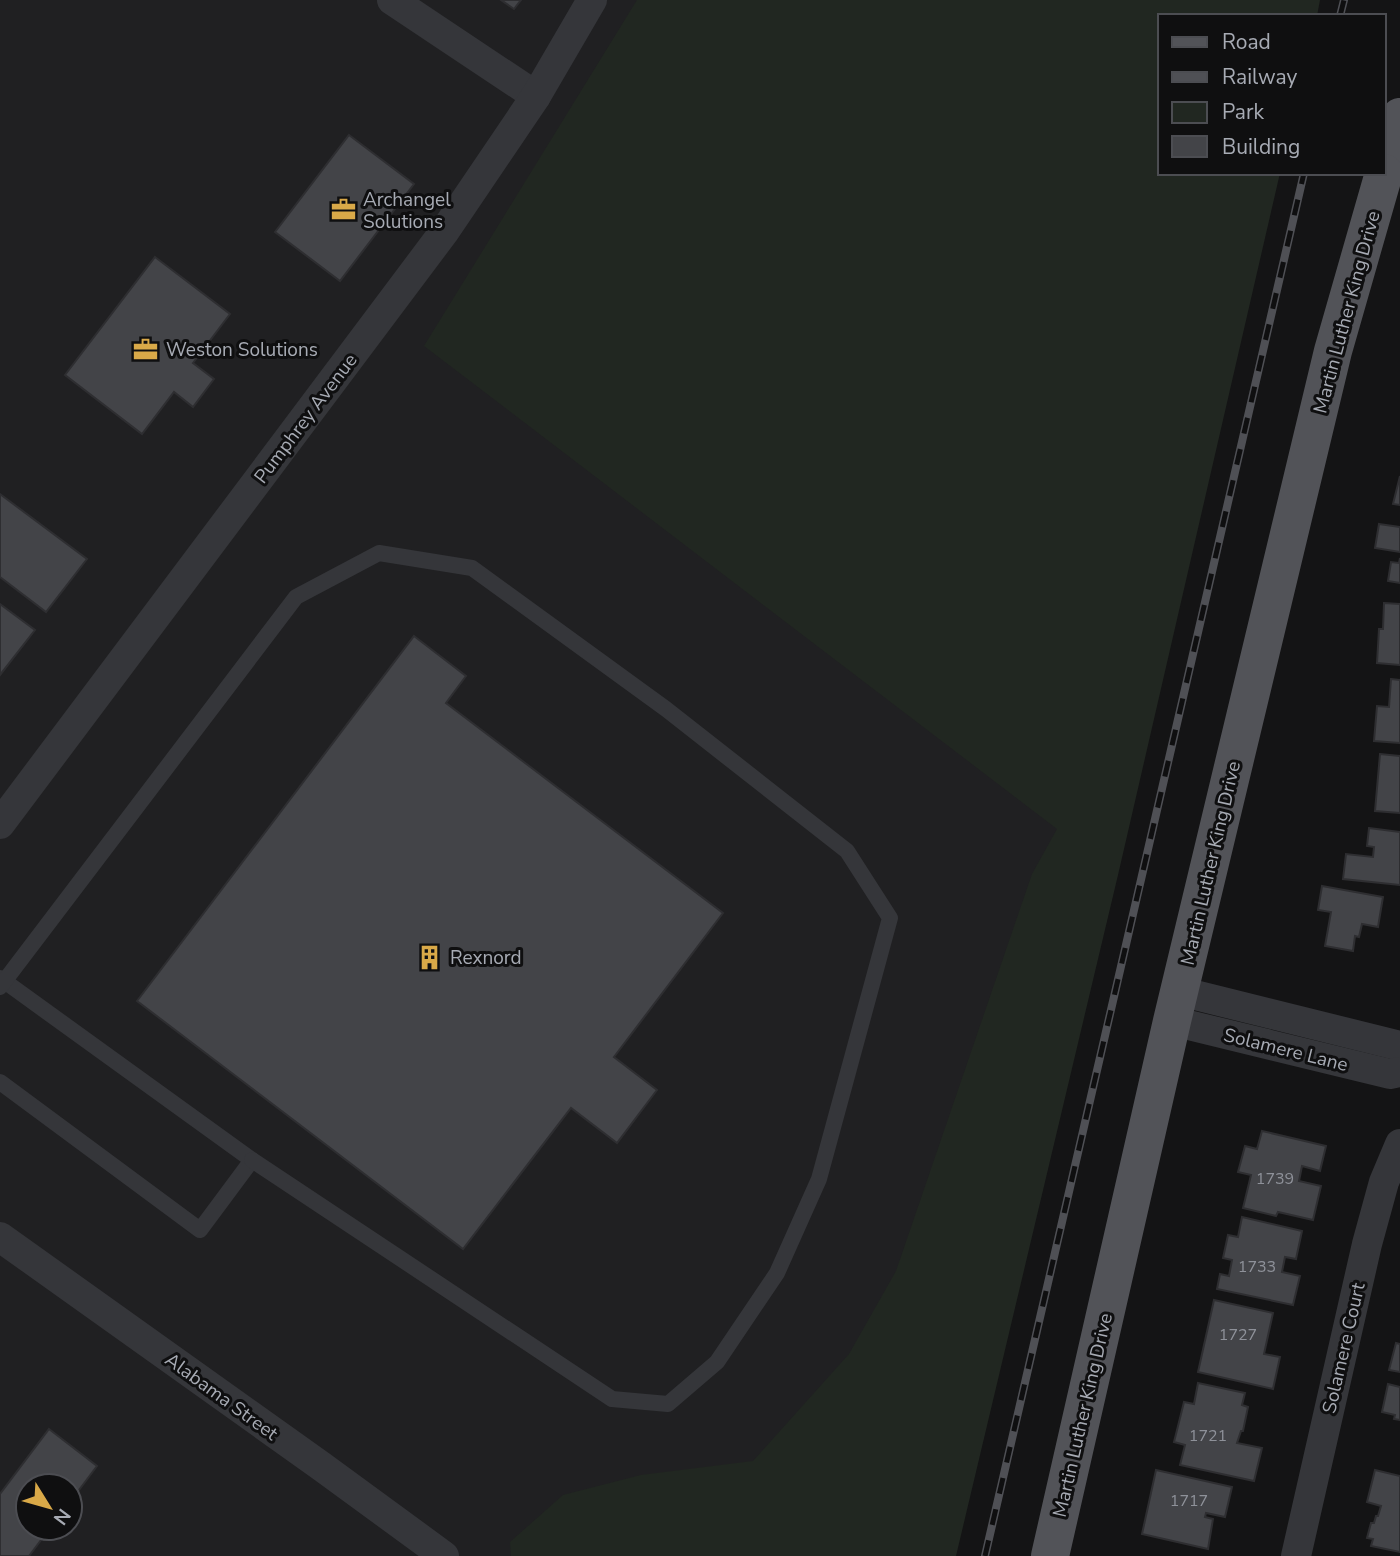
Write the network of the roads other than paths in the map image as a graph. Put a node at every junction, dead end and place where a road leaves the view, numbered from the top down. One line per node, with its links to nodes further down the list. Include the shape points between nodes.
1 (392, 0): 3 (street)
2 (592, 0): 3 (street, Pumphrey Avenue)
3 (536, 96): 7 (street, Pumphrey Avenue, via 444,232)
4 (1400, 117): 5 (main road, Martin Luther King Drive)
5 (1386, 166)
6 (1383, 175): 9 (main road, Martin Luther King Drive, via 1333,351)
7 (0, 824)
8 (1, 982): 14 (lane); 14 (lane, via 296,597 379,553 472,568 666,709 847,851 890,918 819,1179 777,1273 717,1362 668,1404 612,1399)
9 (1176, 1006): 10 (street, Solamere Lane); 11 (street, Solamere Lane, via 1390,1074); 17 (main road, Martin Luther King Drive)
10 (1400, 1046)
11 (1400, 1072)
12 (0, 1082): 14 (lane, via 200,1230)
13 (1400, 1144): 18 (street, Solamere Court, via 1367,1244)
14 (253, 1160)
15 (0, 1237): 16 (street, Alabama Street)
16 (444, 1556)
17 (1050, 1556)
18 (1296, 1556)

